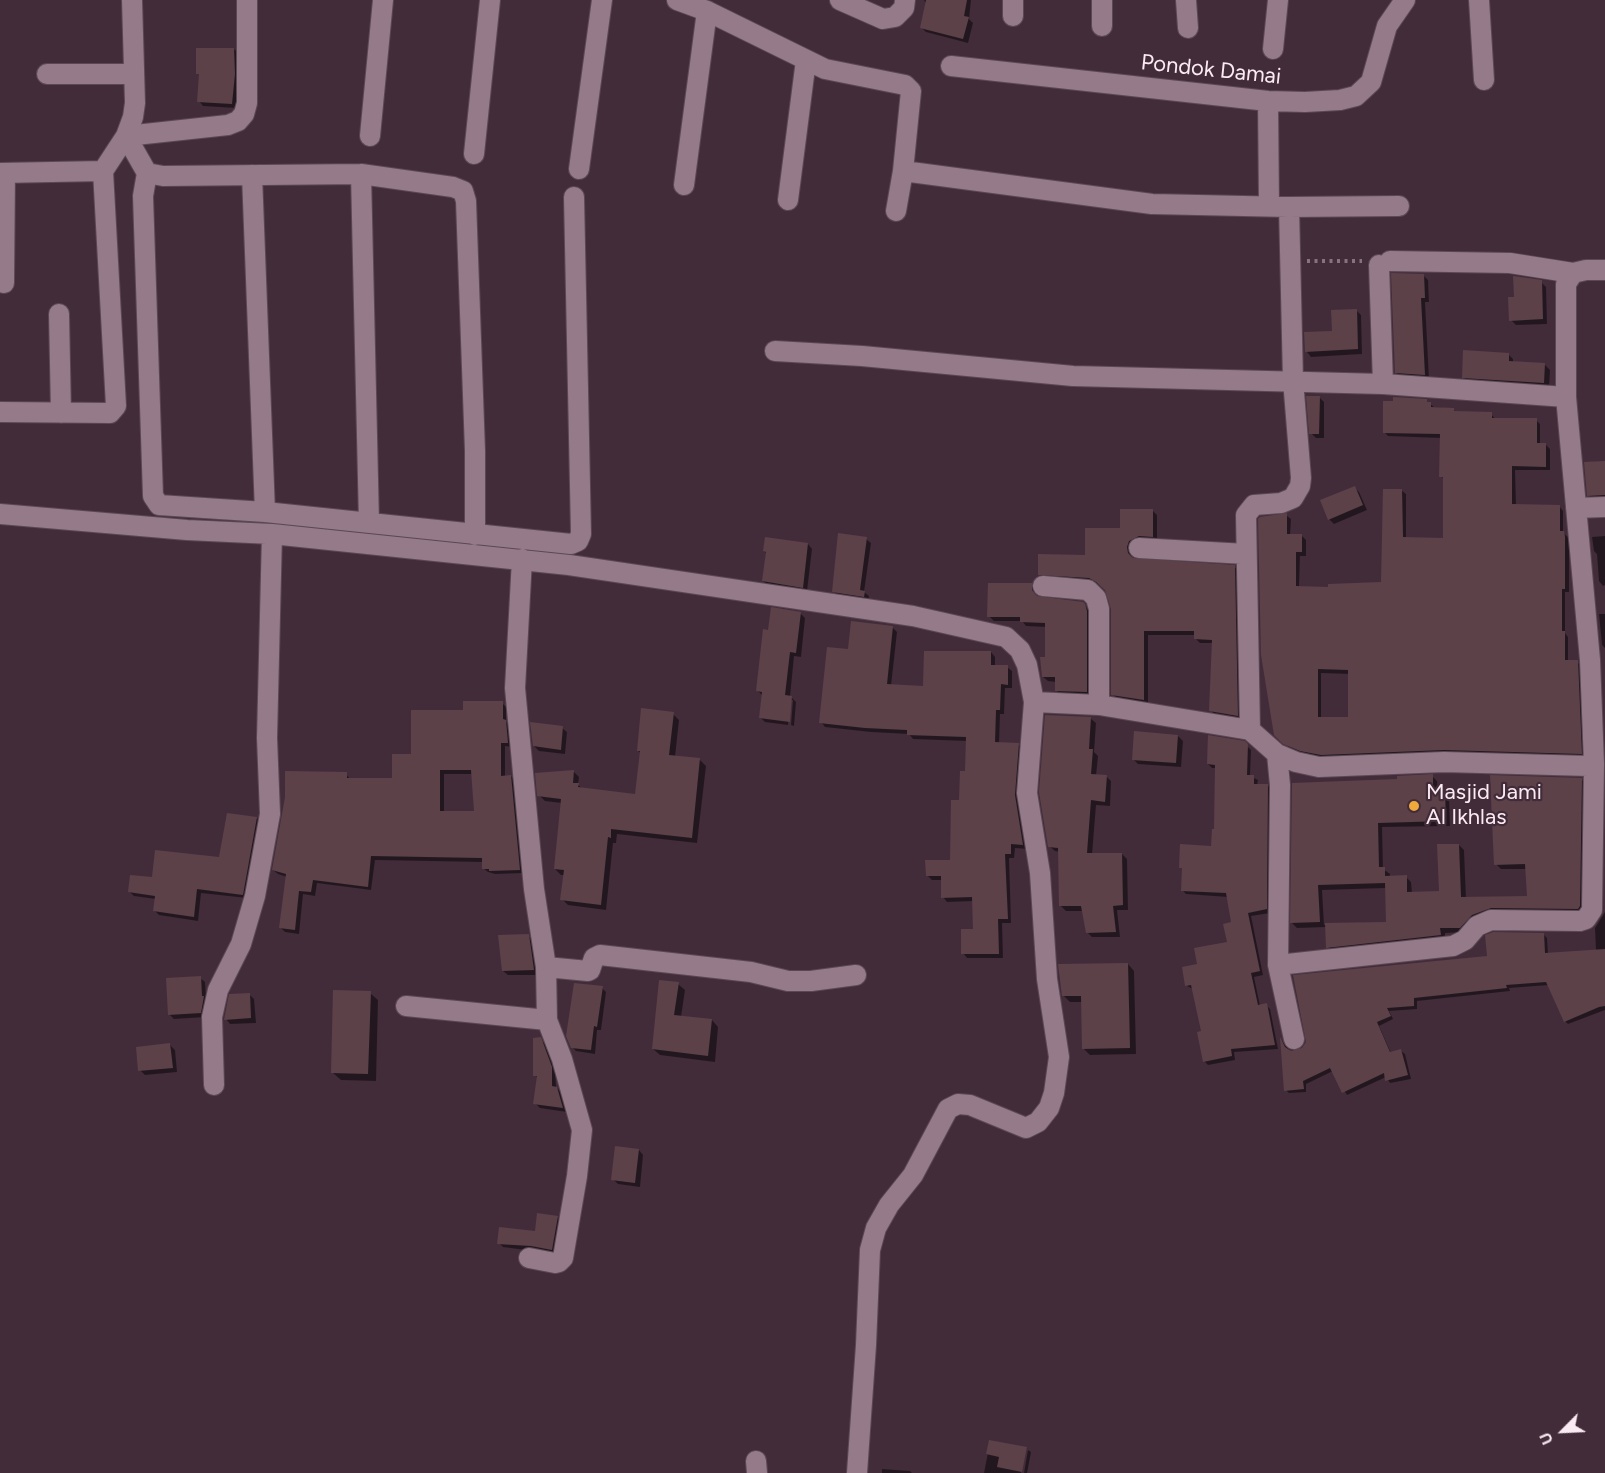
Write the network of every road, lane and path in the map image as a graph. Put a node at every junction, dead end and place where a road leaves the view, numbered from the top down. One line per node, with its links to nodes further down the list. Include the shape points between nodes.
1 (132, 0): 21 (street)
2 (247, 0): 24 (street, via 247,103 238,121 228,126)
3 (383, 0): 25 (street)
4 (490, 0): 26 (street)
5 (602, 0): 27 (street)
6 (677, 0): 14 (street)
7 (840, 0): 8 (street, via 883,19 894,17 904,8)
8 (905, 0)
9 (1102, 0): 15 (street)
10 (1186, 0): 16 (street)
11 (1278, 0): 17 (street)
12 (1405, 0): 23 (street, Pondok Damai, via 1386,26 1371,82 1356,96 1305,102)
13 (1479, 0): 22 (street)
14 (708, 11): 18 (street); 34 (street)
15 (1102, 26)
16 (1188, 28)
17 (1273, 48)
18 (806, 60): 29 (street, via 861,78 905,84 911,91); 36 (street)
19 (951, 66): 23 (street, Pondok Damai)
20 (47, 74): 21 (street)
21 (134, 74): 24 (street, via 135,103)
22 (1484, 80)
23 (1268, 101): 37 (street)
24 (126, 136): 28 (street); 31 (street)
25 (370, 136)
26 (474, 154)
27 (579, 170)
28 (103, 171): 30 (street); 52 (street, via 116,406 110,413)
29 (903, 171): 37 (street, via 1152,204); 40 (street)
30 (2, 173): 45 (street)
31 (147, 173): 33 (street); 55 (street, via 143,196 155,502 163,506)
32 (361, 174): 33 (street); 57 (street); 59 (street, via 463,191)
33 (252, 175): 55 (street)
34 (684, 185)
35 (574, 197): 59 (street, via 581,534 578,542 571,544)
36 (788, 200)
37 (1269, 206): 39 (street)
38 (1399, 206): 39 (street)
39 (1289, 207): 41 (street)
40 (896, 211)
41 (1290, 262): 42 (path); 48 (street)
42 (1385, 263): 44 (street, via 1510,263); 49 (street)
43 (1605, 270): 44 (street)
44 (1573, 273): 50 (street, via 1566,284)
45 (4, 283)
46 (58, 314): 52 (street)
47 (774, 351): 48 (street, via 1073,376)
48 (1293, 380): 49 (street); 62 (street, via 1300,486 1287,501 1254,505 1248,510)
49 (1383, 384): 50 (street)
50 (1566, 397): 54 (street)
51 (0, 412): 52 (street)
52 (61, 412)
53 (1605, 507): 54 (street)
54 (1576, 508): 69 (street, via 1590,660)
55 (265, 512): 57 (street)
56 (0, 514): 58 (street)
57 (369, 523): 60 (street)
58 (272, 534): 60 (street); 76 (street, via 267,738 270,814 255,896 241,944 218,990 212,1017)
59 (475, 535): 60 (street)
60 (408, 538): 63 (street)
61 (1139, 548): 62 (street)
62 (1246, 554): 67 (street)
63 (522, 560): 65 (street, via 913,616 1006,637 1020,650 1027,665); 71 (street, via 515,688 534,889)
64 (1043, 586): 66 (street, via 1088,590 1096,598)
65 (1034, 702): 66 (street); 78 (street, via 1027,794 1040,873 1047,980 1059,1057 1054,1093 1038,1122 1026,1128 970,1105 958,1104 948,1109 913,1174 876,1228 870,1250)
66 (1099, 705): 67 (street)
67 (1250, 730): 68 (street)
68 (1277, 754): 69 (street, via 1319,767 1444,762); 70 (street)
69 (1594, 764): 70 (street, via 1592,910 1586,919 1491,920 1452,946)
70 (1278, 964): 75 (street)
71 (546, 967): 72 (street, via 588,971 600,955 751,972 788,981); 74 (street)
72 (856, 975)
73 (406, 1006): 74 (street)
74 (547, 1020): 77 (street, via 582,1130 563,1258 555,1263)
75 (1294, 1039)
76 (214, 1084)
77 (529, 1258)
78 (857, 1473)

